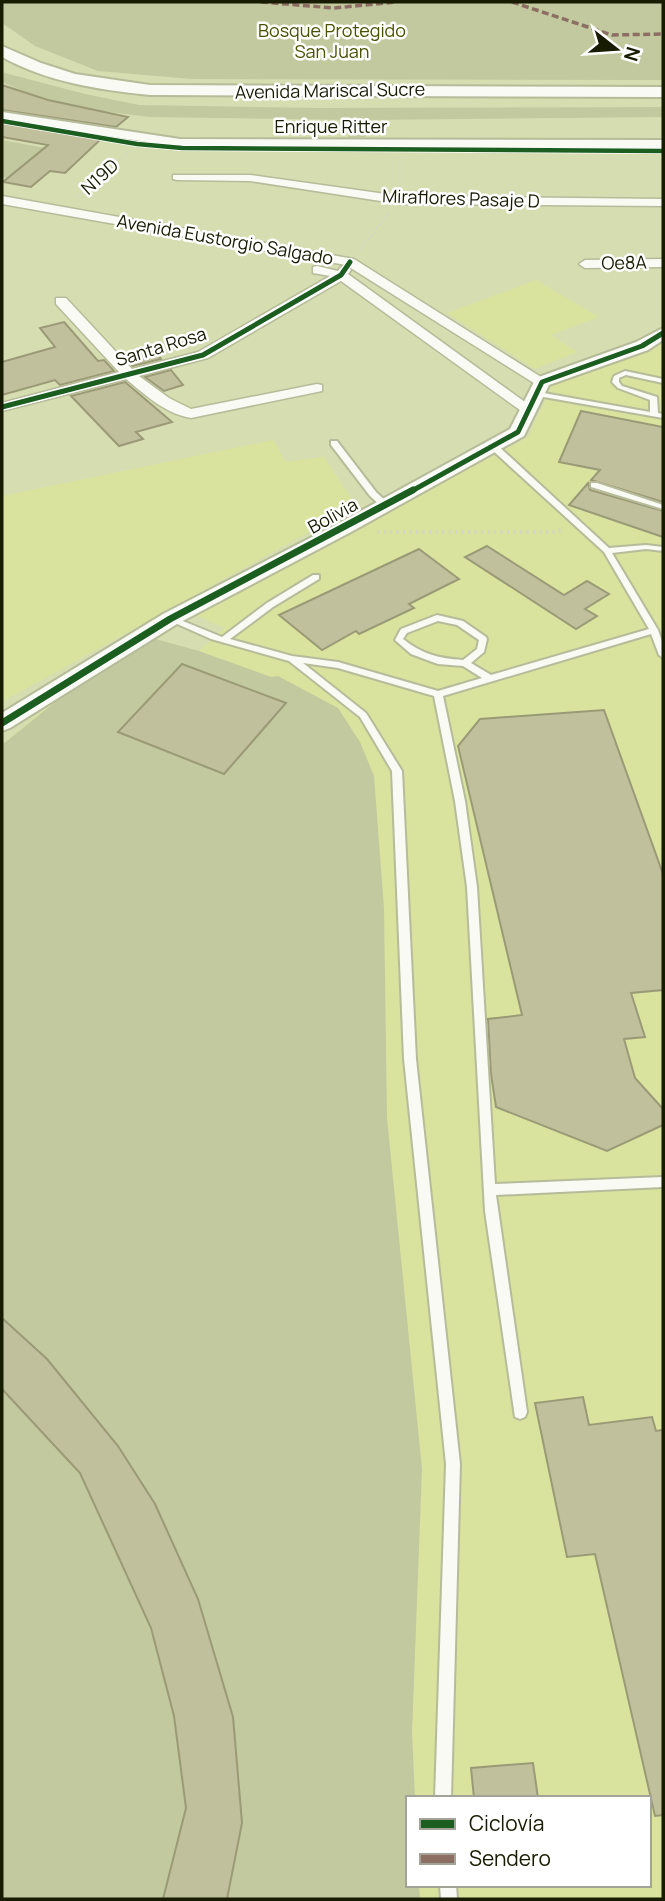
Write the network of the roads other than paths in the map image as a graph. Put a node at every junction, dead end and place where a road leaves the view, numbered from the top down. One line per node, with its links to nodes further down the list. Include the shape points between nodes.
1 (2, 43): 4 (main road, via 67,70 141,86)
2 (2, 51): 6 (main road, Avenida Mariscal Sucre, via 32,65 128,88)
3 (7, 69): 6 (main road, Avenida Mariscal Sucre, via 36,80 120,97)
4 (308, 91): 5 (main road, Avenida Mariscal Sucre); 6 (main road, Avenida Mariscal Sucre)
5 (663, 92)
6 (221, 97): 7 (main road, Avenida Mariscal Sucre)
7 (663, 102)
8 (2, 116): 10 (street, Enrique Ritter, via 180,143)
9 (2, 121): 11 (street, Enrique Ritter, via 182,148)
10 (663, 144)
11 (663, 151)
12 (177, 177): 14 (street, Miraflores Pasaje D, via 250,178 400,201)
13 (2, 200): 17 (street, Avenida Eustorgio Salgado)
14 (663, 203)
15 (2, 214): 16 (street, Avenida Eustorgio Salgado)
16 (256, 260)
17 (350, 262): 21 (street, Santa Rosa); 27 (street, Avenida Eustorgio Salgado)
18 (663, 263): 19 (street, Oe8A)
19 (585, 264)
20 (296, 267): 21 (street, Avenida Eustorgio Salgado)
21 (341, 275): 24 (street, Santa Rosa, via 203,355); 27 (street, Avenida Eustorgio Salgado)
22 (61, 302): 24 (street)
23 (663, 333): 27 (street)
24 (128, 374): 26 (street, via 193,414); 28 (street, Santa Rosa)
25 (663, 381): 29 (lane, via 625,373 616,377 620,387 654,399)
26 (317, 388)
27 (536, 395): 29 (lane); 32 (street, Bolivia, via 518,432)
28 (2, 407)
29 (654, 415): 30 (lane)
30 (663, 416)
31 (334, 443): 34 (lane)
32 (493, 446): 34 (street, Bolivia); 37 (lane)
33 (594, 485): 35 (lane)
34 (385, 505): 39 (street, Bolivia)
35 (663, 507)
36 (663, 549): 37 (lane)
37 (607, 551): 40 (lane)
38 (316, 577): 41 (lane)
39 (170, 619): 41 (lane); 47 (street, Bolivia)
40 (653, 630): 42 (lane); 45 (lane)
41 (223, 640): 43 (lane)
42 (663, 655)
43 (292, 659): 46 (lane, via 338,665); 51 (lane, via 363,715 397,771 410,1059 453,1464)
44 (466, 663): 44 (lane, via 438,661 414,652 400,636 432,619 460,623 483,639 481,650); 45 (lane)
45 (490, 679): 46 (lane)
46 (438, 694): 49 (lane, via 472,887)
47 (2, 723)
48 (663, 1182): 49 (lane)
49 (491, 1191): 50 (lane)
50 (520, 1412)
51 (443, 1796)

